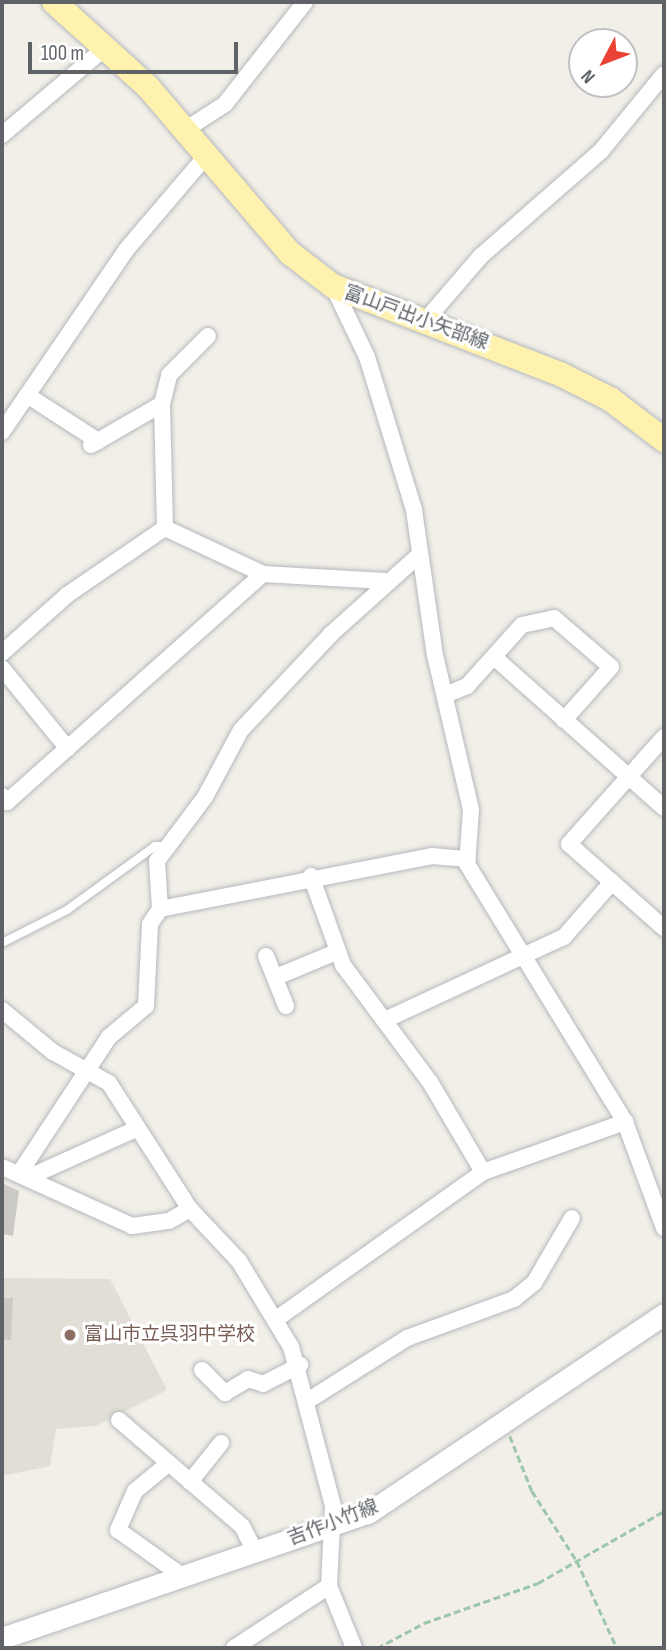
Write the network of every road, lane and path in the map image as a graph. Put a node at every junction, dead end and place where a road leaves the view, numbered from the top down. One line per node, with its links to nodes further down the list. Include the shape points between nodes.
1 (54, 2): 3 (main road, 富山戸出小矢部線)
2 (305, 2): 5 (street, via 225,104)
3 (106, 47): 5 (main road, 富山戸出小矢部線); 6 (street)
4 (664, 74): 9 (street, via 601,151 481,256)
5 (186, 130): 7 (main road, 富山戸出小矢部線)
6 (2, 135)
7 (206, 156): 8 (main road, 富山戸出小矢部線, via 290,253); 11 (street, via 126,250)
8 (333, 286): 9 (main road, 富山戸出小矢部線); 16 (street, via 388,416 414,510)
9 (425, 321): 14 (main road, 富山戸出小矢部線, via 562,374 610,399)
10 (208, 336): 12 (street, via 169,375)
11 (27, 394): 12 (street, via 94,443); 13 (street)
12 (162, 404): 15 (street)
13 (2, 432)
14 (664, 440)
15 (165, 527): 17 (street); 19 (street, via 67,595)
16 (419, 555): 18 (street); 22 (street)
17 (262, 573): 18 (street); 25 (street)
18 (385, 582): 29 (street, via 241,730 205,797)
19 (2, 653)
20 (494, 657): 22 (street, via 467,687); 23 (street); 23 (street, via 522,625 554,618 611,667)
21 (2, 668): 25 (street)
22 (445, 695): 30 (street, via 471,810)
23 (564, 720): 26 (street)
24 (664, 737): 26 (street)
25 (68, 749): 27 (street, via 7,802)
26 (629, 777): 28 (street); 32 (street, via 569,844)
27 (2, 796)
28 (664, 808)
29 (168, 846): 33 (street, via 157,861); 35 (lane, via 155,846 67,910)
30 (468, 859): 31 (street, via 432,856); 37 (street)
31 (311, 876): 33 (street); 36 (street)
32 (612, 882): 34 (street); 37 (street, via 564,937)
33 (160, 909): 43 (street, via 150,924 146,1006 109,1037)
34 (664, 928)
35 (2, 943)
36 (336, 952): 39 (street); 42 (street)
37 (518, 953): 42 (street); 44 (street)
38 (267, 956): 39 (street)
39 (276, 977): 40 (street)
40 (286, 1006)
41 (2, 1010): 43 (street, via 53,1052)
42 (385, 1020): 47 (street)
43 (86, 1068): 45 (street, via 121,1099); 48 (street)
44 (625, 1122): 47 (street); 51 (street)
45 (134, 1130): 48 (street); 49 (street)
46 (2, 1167): 48 (street)
47 (484, 1172): 53 (street)
48 (23, 1176): 49 (street, via 132,1226 169,1221)
49 (190, 1209): 53 (street, via 221,1235)
50 (572, 1218): 56 (street, via 534,1283 513,1299 407,1338)
51 (664, 1228)
52 (664, 1314): 58 (main road, 吉作小竹線)
53 (275, 1320): 54 (street)
54 (300, 1365): 55 (street, via 263,1384 248,1379 225,1393); 56 (street)
55 (202, 1370)
56 (309, 1400): 63 (street, via 333,1506)
57 (119, 1420): 60 (street)
58 (506, 1425): 63 (main road, 吉作小竹線, via 409,1490); 65 (path, via 532,1491)
59 (221, 1443): 61 (street)
60 (169, 1464): 61 (street); 66 (street, via 135,1491 118,1530)
61 (190, 1482): 64 (street, via 242,1527)
62 (664, 1511): 65 (path)
63 (332, 1526): 64 (main road, 吉作小竹線); 67 (street)
64 (256, 1553): 66 (main road, 吉作小竹線)
65 (576, 1561): 71 (path); 72 (path)
66 (185, 1578): 68 (main road, 吉作小竹線)
67 (329, 1586): 69 (street); 70 (street)
68 (2, 1638)
69 (234, 1648)
70 (354, 1648)
71 (377, 1648)
72 (617, 1648)

